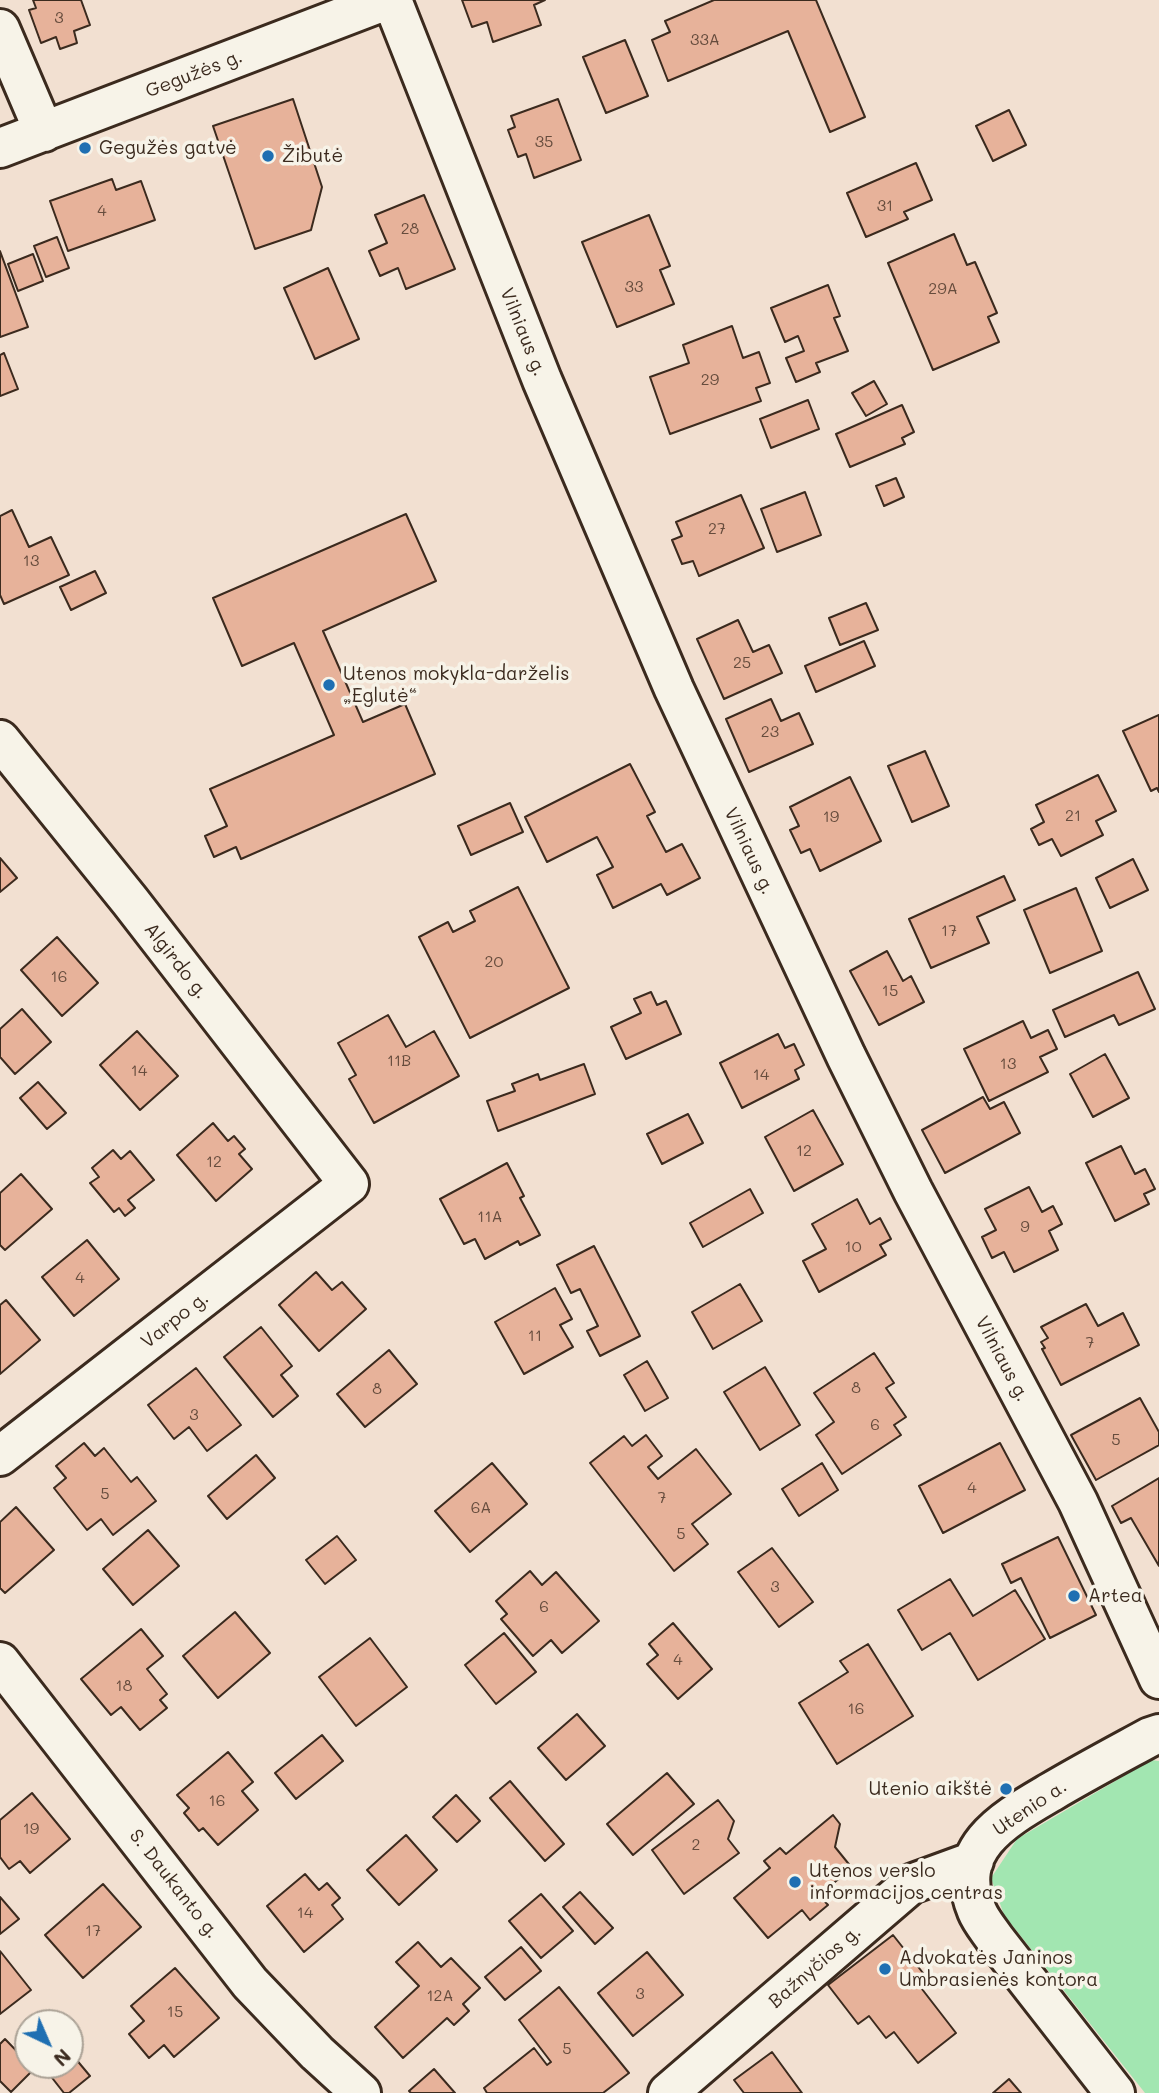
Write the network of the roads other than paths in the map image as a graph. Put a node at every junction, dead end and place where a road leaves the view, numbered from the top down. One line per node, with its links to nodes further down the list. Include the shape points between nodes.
1 (387, 0): 4 (street, Gegužės g.)
2 (392, 0): 10 (street, Vilniaus g., via 542,380 674,689 858,1080 1078,1502)
3 (0, 29): 4 (street)
4 (44, 132): 5 (street, Gegužės g.)
5 (0, 148)
6 (0, 740): 7 (street, Algirdo g.)
7 (349, 1184): 8 (street, Varpo g.)
8 (0, 1456)
9 (0, 1662): 13 (street, S. Daukanto g., via 250,1983)
10 (1159, 1679)
11 (1159, 1734): 12 (street, Utenio a., via 1013,1814 983,1839)
12 (974, 1861): 14 (street, Bažnyčios g., via 911,1884); 15 (street, via 971,1884 977,1911)
13 (361, 2093)
14 (668, 2093)
15 (1115, 2093)

